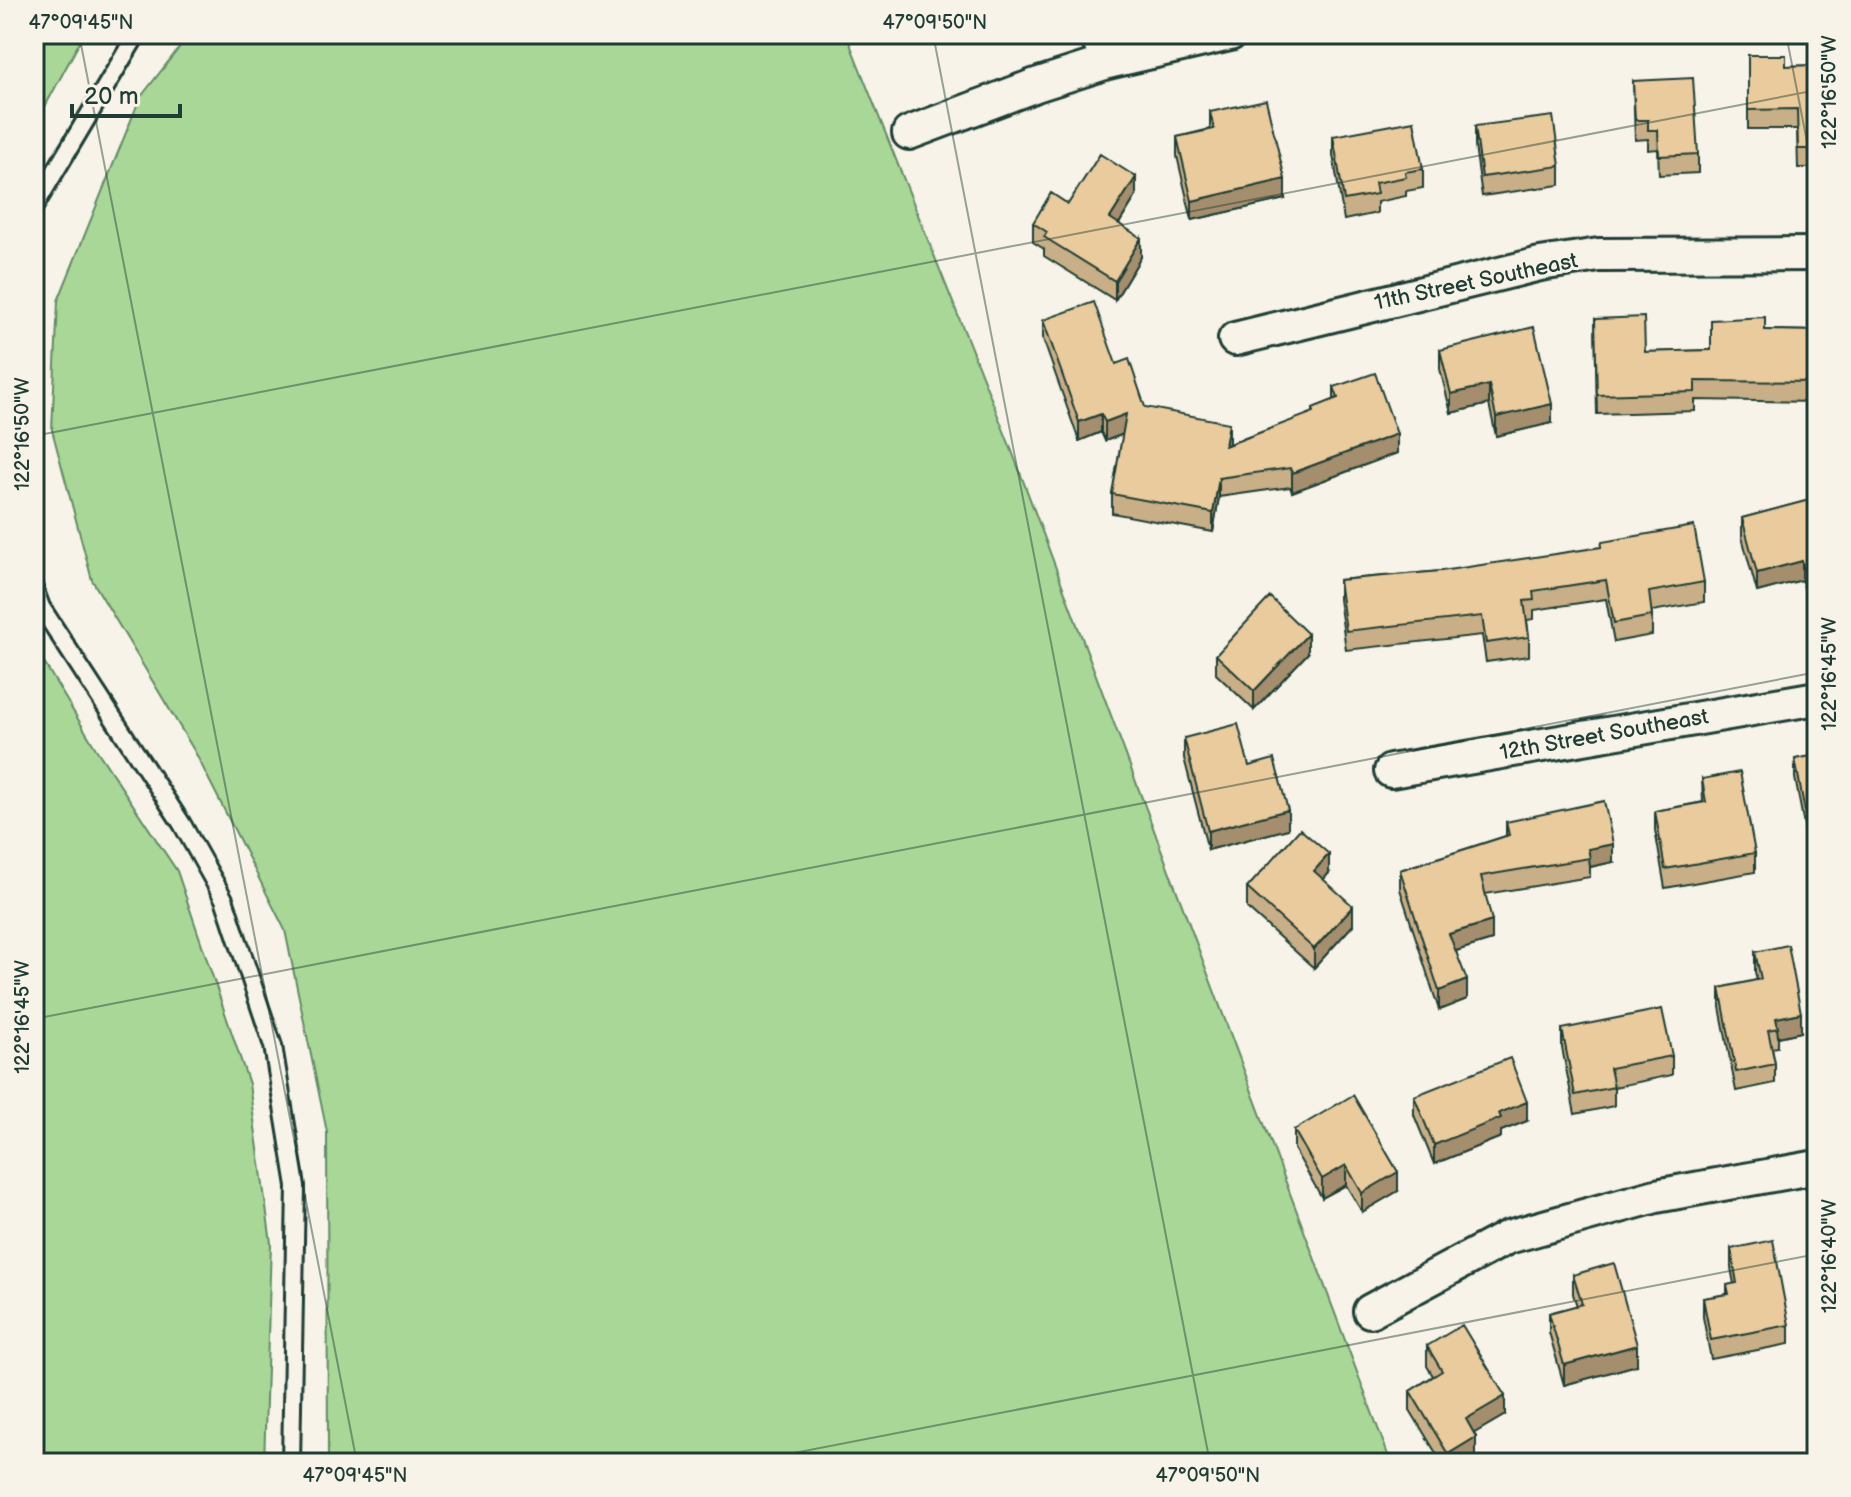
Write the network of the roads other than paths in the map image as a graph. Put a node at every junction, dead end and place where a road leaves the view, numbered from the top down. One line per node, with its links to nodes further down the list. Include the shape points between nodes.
1 (137, 34): 5 (lane)
2 (1230, 34): 3 (street)
3 (1102, 48): 4 (street, via 1036,85)
4 (909, 133)
5 (34, 207)
6 (1817, 254): 7 (street, 11th Street Southeast, via 1599,255 1467,280)
7 (1235, 339)
8 (34, 588): 13 (lane, via 224,899 269,1033 296,1186)
9 (1817, 698): 10 (street, 12th Street Southeast)
10 (1391, 771)
11 (1817, 1167): 12 (street, via 1656,1196 1508,1237)
12 (1370, 1311)
13 (291, 1463)

